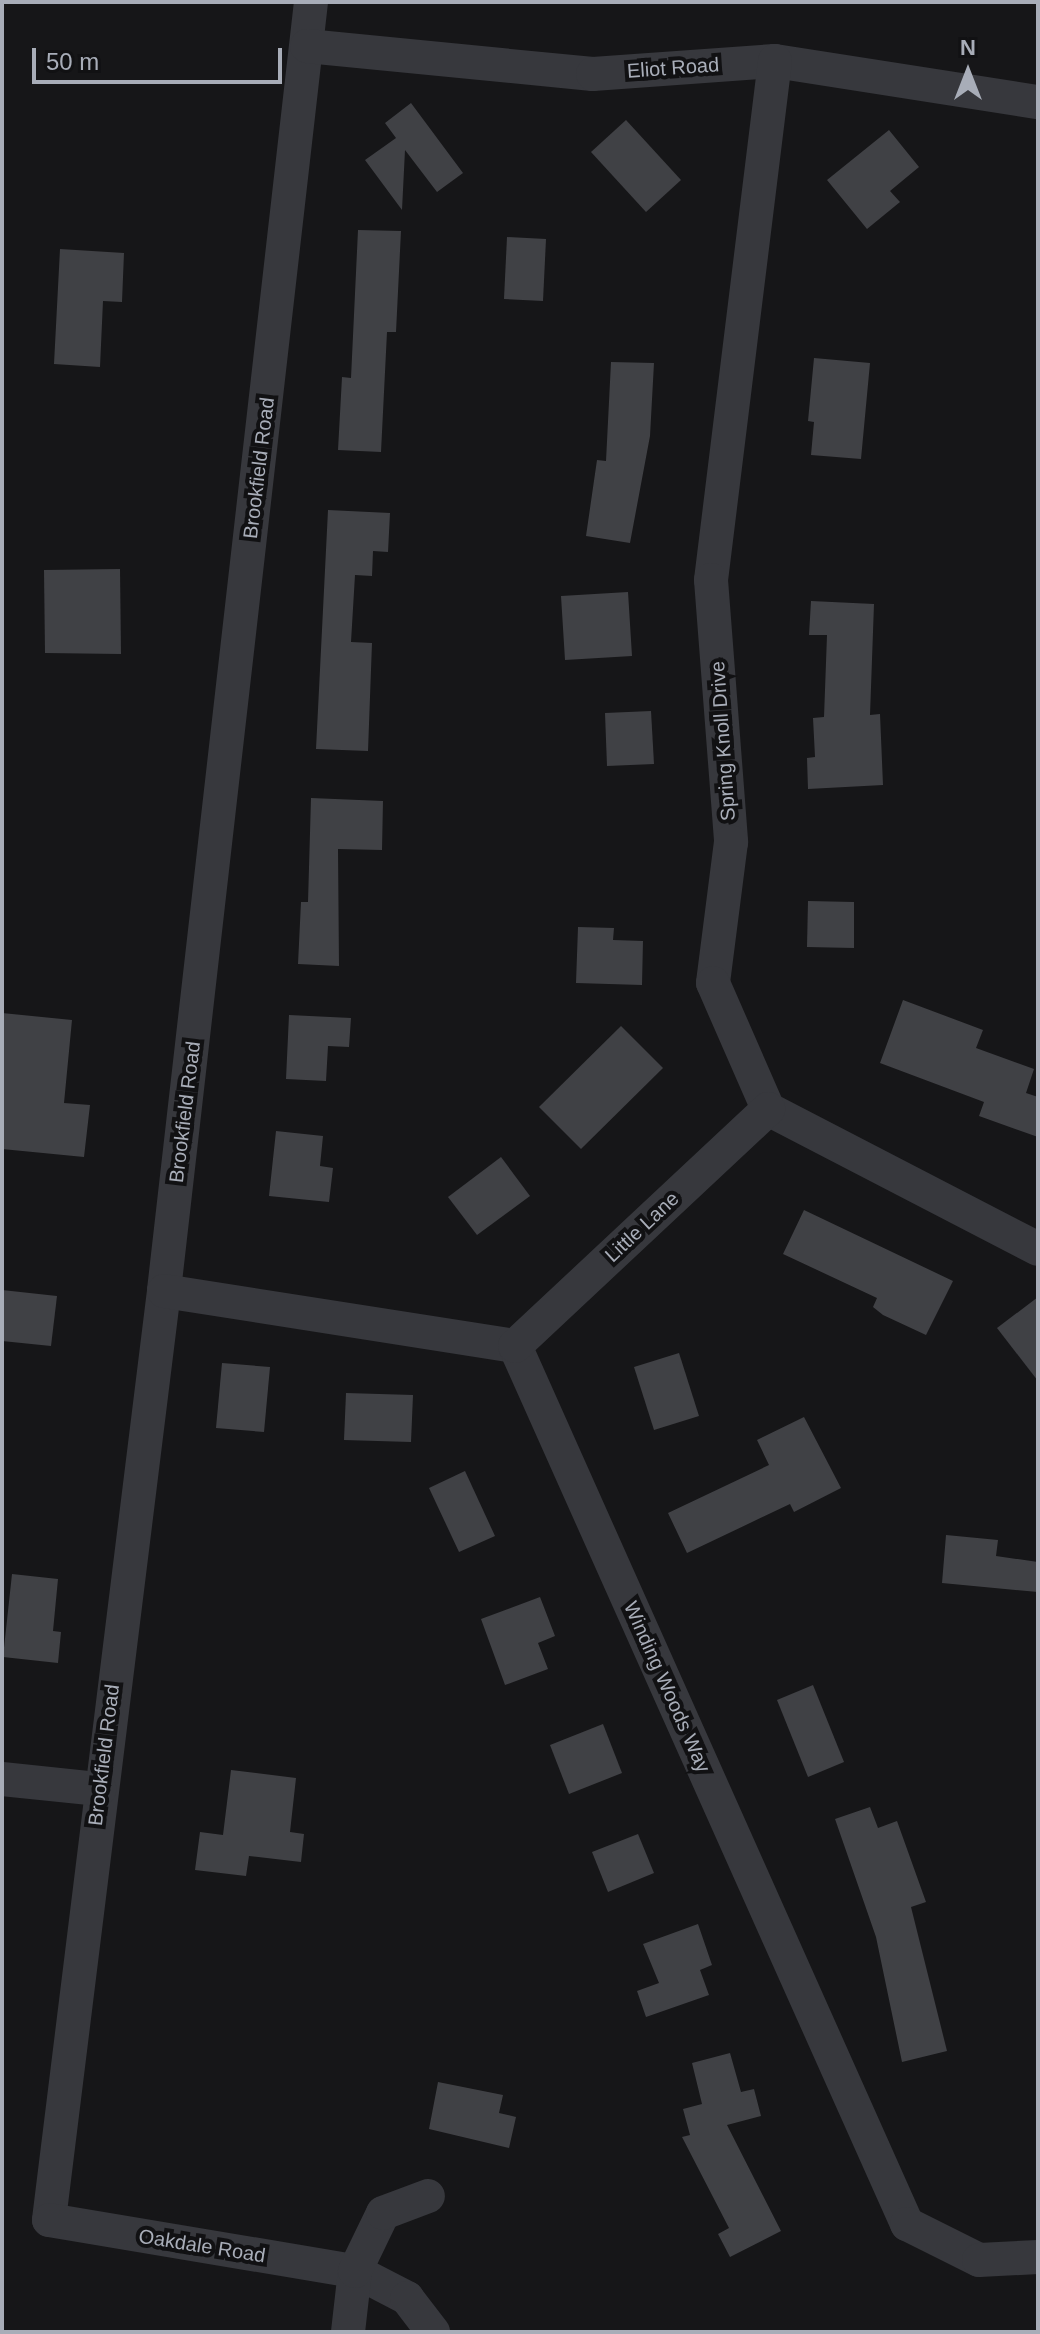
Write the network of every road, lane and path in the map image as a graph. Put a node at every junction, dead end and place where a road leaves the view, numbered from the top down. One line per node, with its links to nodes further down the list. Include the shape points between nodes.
1 (311, 2): 2 (street, Brookfield Road)
2 (307, 46): 3 (street, Eliot Road, via 593,74); 7 (street, Brookfield Road)
3 (775, 61): 4 (street, Eliot Road); 5 (street, Spring Knoll Drive, via 711,580 731,842 713,983)
4 (1038, 102)
5 (768, 1109): 6 (street); 8 (street, Little Lane)
6 (1038, 1249)
7 (164, 1291): 8 (street); 10 (street, Brookfield Road)
8 (515, 1346): 13 (street, Winding Woods Way, via 907,2224 979,2260)
9 (2, 1779): 10 (street)
10 (99, 1789): 12 (street, Brookfield Road)
11 (428, 2196): 14 (street, via 383,2213)
12 (49, 2220): 14 (street, Oakdale Road)
13 (1038, 2257)
14 (355, 2271): 15 (street); 16 (street, Oakdale Road, via 407,2298)
15 (348, 2332)
16 (433, 2332)

